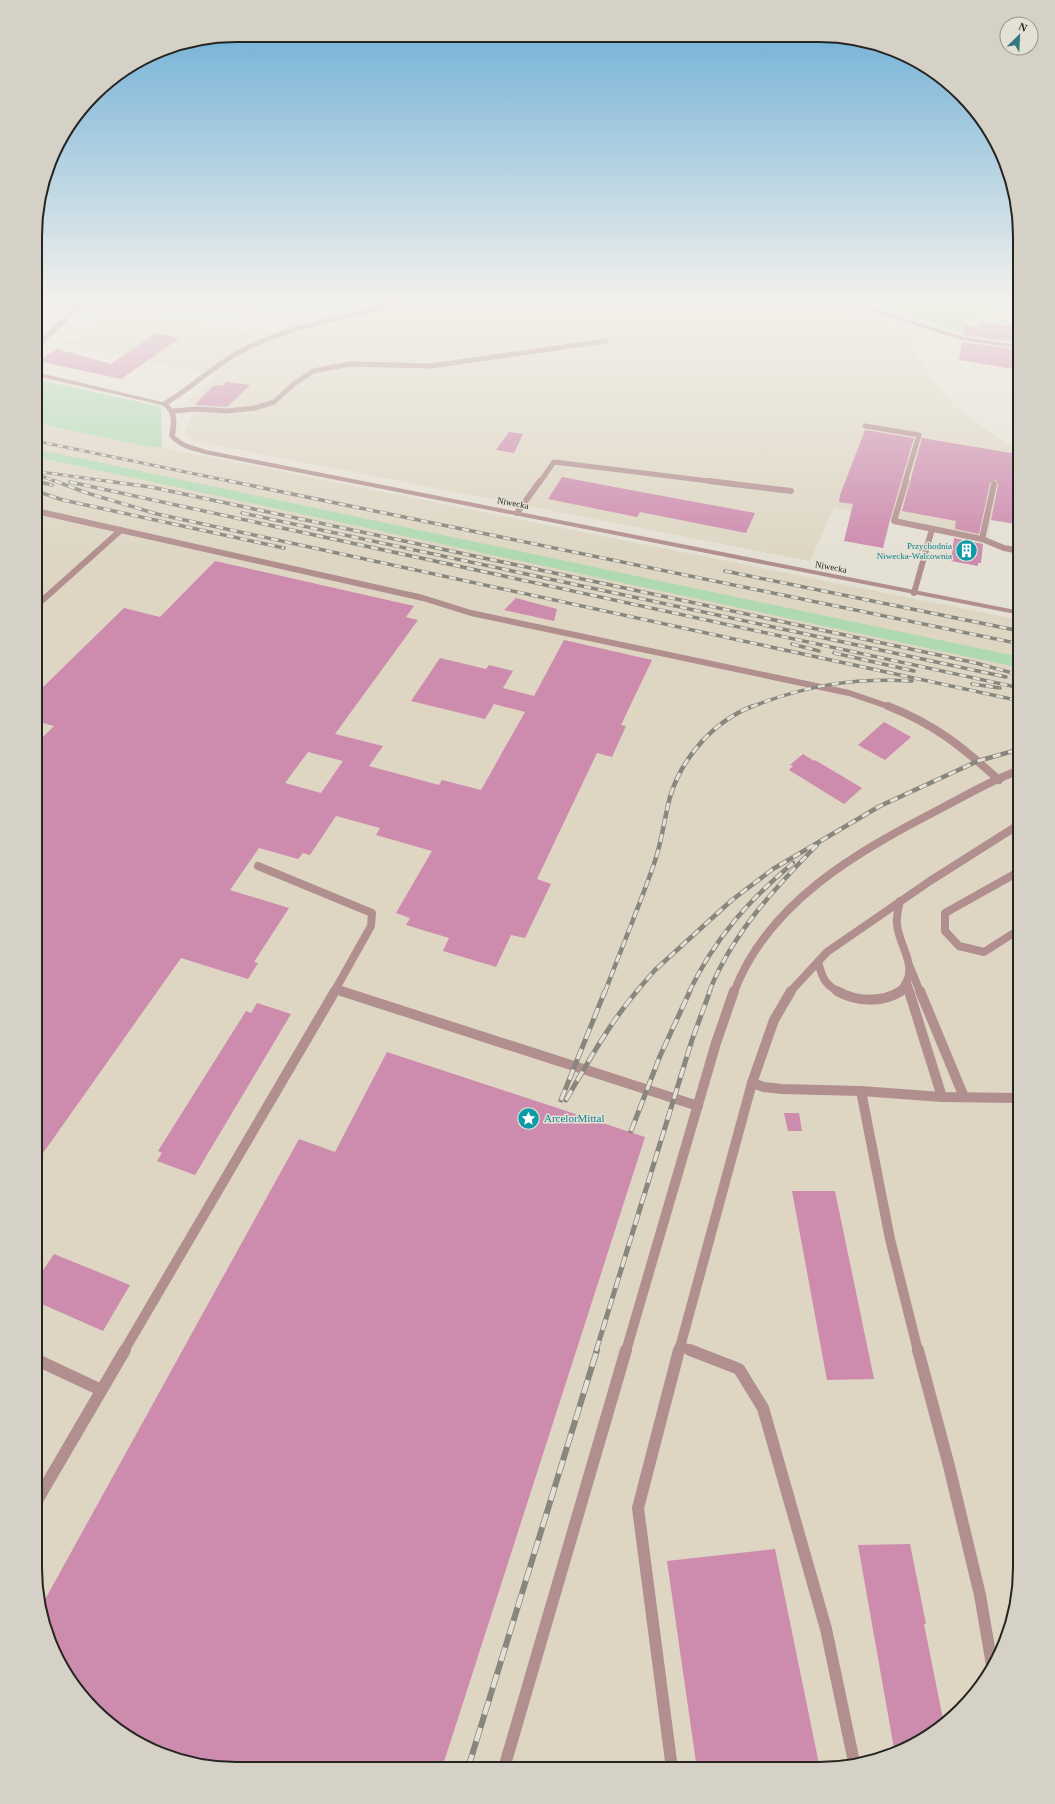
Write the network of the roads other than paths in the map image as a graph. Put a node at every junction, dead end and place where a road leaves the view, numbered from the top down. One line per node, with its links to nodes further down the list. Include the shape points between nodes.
1 (92, 387): 4 (street)
2 (190, 387): 4 (lane)
3 (290, 387): 5 (lane, via 274,402 255,408)
4 (164, 404): 5 (street)
5 (173, 411): 10 (street, Niwecka, via 175,417 172,436 186,447)
6 (865, 426): 11 (lane, via 919,435 894,522)
7 (994, 484): 13 (lane)
8 (791, 491): 10 (lane, via 554,462)
9 (42, 512): 12 (lane)
10 (517, 513): 15 (street, Niwecka)
11 (932, 529): 13 (lane); 15 (lane)
12 (121, 530): 16 (lane); 19 (lane, via 423,598 471,613 850,693 885,704 925,722 953,740)
13 (982, 539): 14 (lane)
14 (1013, 550)
15 (914, 593): 17 (street, Niwecka)
16 (42, 601)
17 (1013, 612)
18 (1013, 773): 19 (lane)
19 (999, 780): 34 (lane, via 915,821 853,857 790,908 750,956 716,1043)
20 (1013, 830): 23 (lane)
21 (258, 866): 28 (lane, via 372,913 371,926)
22 (1013, 875): 24 (lane, via 945,913 945,931 959,946 984,952)
23 (900, 901): 25 (lane, via 827,952); 26 (lane, via 896,927)
24 (1013, 933)
25 (818, 962): 27 (lane, via 824,980 837,990 858,998 880,1000 896,995); 29 (lane, via 790,992 774,1020)
26 (910, 967): 27 (lane); 32 (lane)
27 (907, 984): 31 (lane)
28 (336, 989): 34 (lane); 37 (lane)
29 (752, 1083): 30 (lane, via 764,1088); 35 (lane)
30 (861, 1091): 31 (lane); 39 (lane, via 890,1239 949,1466 980,1595)
31 (942, 1097): 32 (lane)
32 (964, 1098): 33 (lane)
33 (1013, 1098)
34 (698, 1106): 41 (lane)
35 (680, 1346): 40 (lane, via 739,1369 763,1408 826,1629); 42 (lane, via 638,1508)
36 (42, 1362): 37 (lane)
37 (102, 1390): 38 (lane)
38 (42, 1492)
39 (991, 1658)
40 (853, 1759)
41 (506, 1762)
42 (671, 1762)

